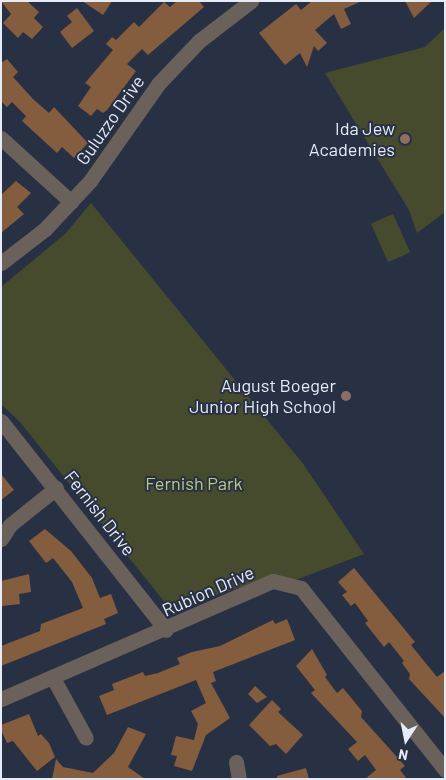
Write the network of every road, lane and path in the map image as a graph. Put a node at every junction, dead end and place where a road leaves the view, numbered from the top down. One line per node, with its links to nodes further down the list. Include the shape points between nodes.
1 (251, 1): 3 (street, Guluzzo Drive, via 199,41 159,83)
2 (1, 138): 3 (street)
3 (71, 202): 4 (street, Guluzzo Drive, via 45,229)
4 (1, 263)
5 (1, 421): 6 (street, Fernish Drive)
6 (56, 488): 7 (street, via 10,525); 8 (street, Fernish Drive)
7 (1, 539)
8 (166, 630): 9 (street, Rubion Drive); 13 (street, Rubion Drive, via 273,581 301,588)
9 (53, 678): 10 (street, Rubion Drive); 11 (street)
10 (1, 699)
11 (86, 738)
12 (236, 762): 14 (street)
13 (445, 770)
14 (239, 779)

